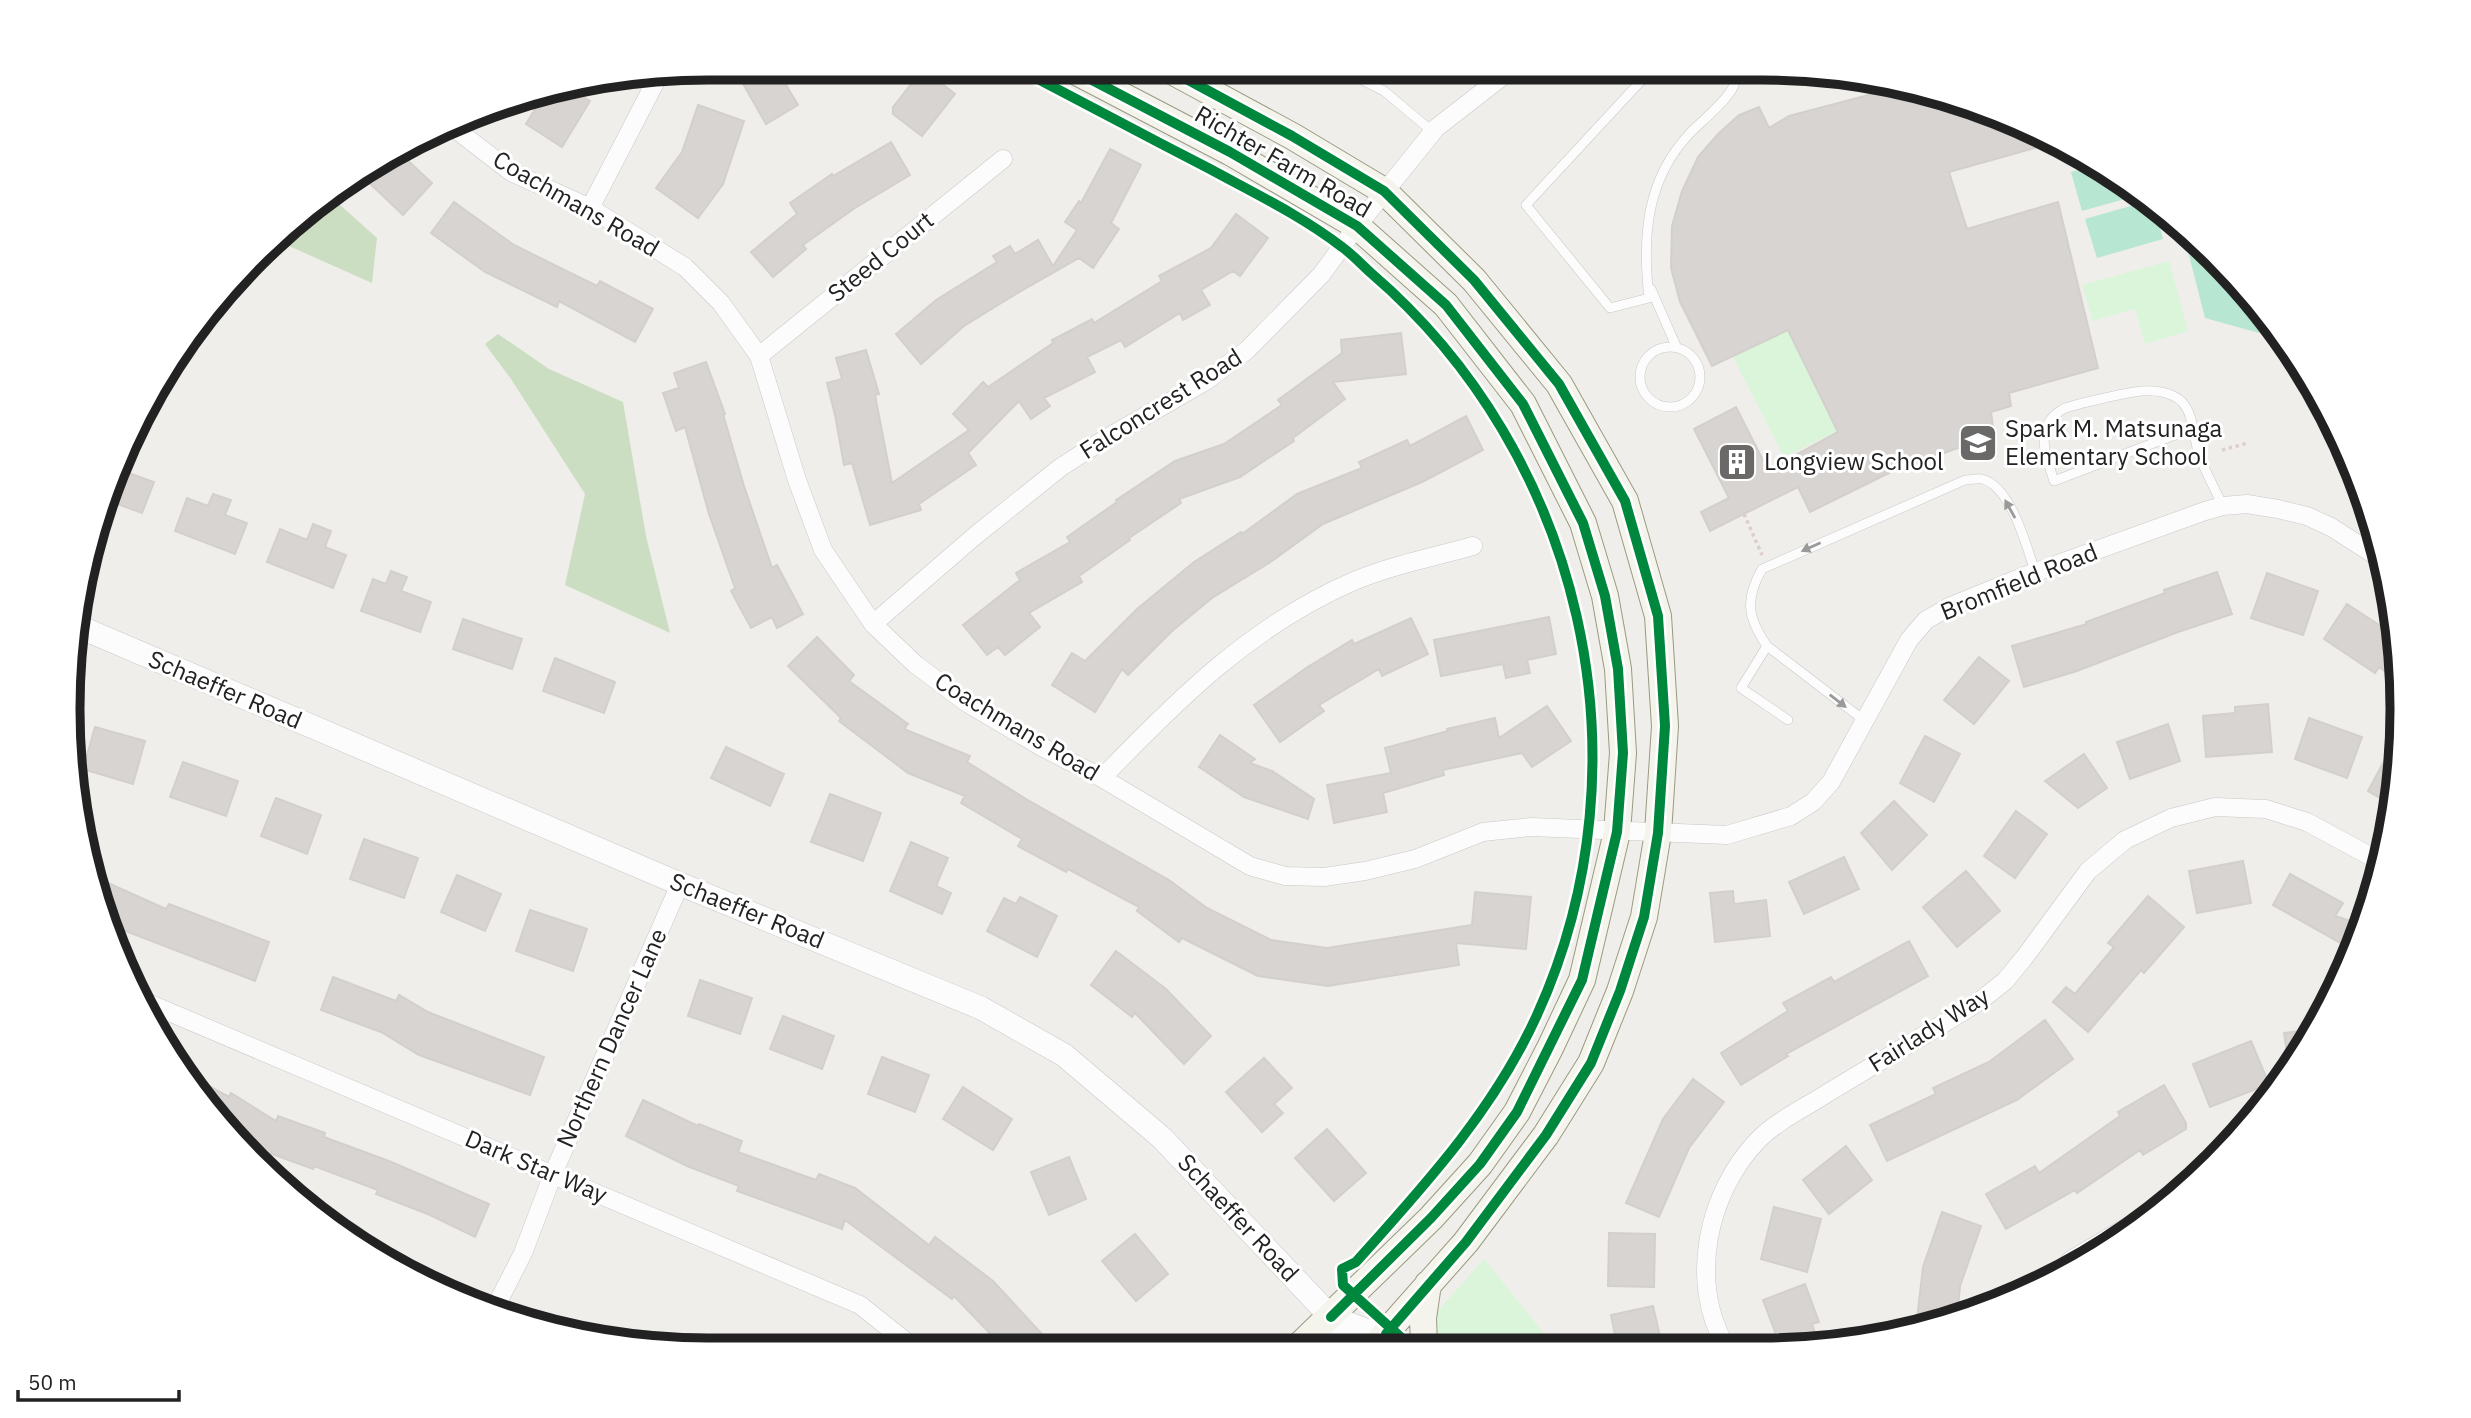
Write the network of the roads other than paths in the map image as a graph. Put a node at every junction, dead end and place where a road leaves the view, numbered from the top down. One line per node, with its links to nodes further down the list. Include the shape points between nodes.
1 (1092, 80): 13 (main road, Richter Farm Road, via 1230,152)
2 (1189, 80): 11 (main road, Richter Farm Road)
3 (1362, 80): 9 (lane, via 1384,91)
4 (1498, 80): 9 (street, Falconcrest Road)
5 (1642, 80): 14 (lane, via 1526,205 1609,307 1649,298)
6 (1736, 80): 14 (lane, via 1734,88 1688,136 1652,196)
7 (655, 83): 12 (street)
8 (459, 132): 12 (street, Coachmans Road, via 511,172)
9 (1433, 132): 11 (street, Falconcrest Road)
10 (1003, 159): 16 (street, Steed Court)
11 (1384, 191): 13 (street, Falconcrest Road); 29 (main road, Richter Farm Road, via 1474,280 1559,384 1625,501 1658,616 1665,726)
12 (590, 208): 16 (street, Coachmans Road, via 685,267 721,303)
13 (1357, 226): 22 (street, Falconcrest Road, via 1321,275 1247,350 1206,381 1062,467); 28 (main road, Richter Farm Road, via 1446,305 1523,404 1583,523 1605,596 1618,669 1623,752)
14 (1647, 280): 15 (lane)
15 (1677, 348): 15 (lane, via 1697,363 1700,383 1689,401 1670,408 1660,406 1640,385 1641,366 1654,351)
16 (759, 356): 22 (street, Coachmans Road, via 824,550)
17 (2193, 428): 17 (lane, via 2181,401 2164,392 2140,391 2062,409 2050,419 2045,451 2054,481); 18 (lane, via 2199,456)
18 (2223, 506): 20 (street, Bromfield Road, via 2246,504 2307,516); 21 (street, Bromfield Road)
19 (1473, 546): 27 (street, via 1356,580 1244,644 1169,709)
20 (2370, 552)
21 (2035, 572): 24 (lane, one-way to 24, via 2011,507 1983,480 1965,480 1762,569 1752,587 1750,607); 26 (street, Bromfield Road, via 1926,620 1909,640)
22 (873, 624): 27 (street, Coachmans Road, via 915,664 967,703)
23 (86, 630): 31 (street, Schaeffer Road)
24 (1767, 646): 25 (lane, via 1741,688); 26 (lane, one-way to 26)
25 (1788, 720)
26 (1865, 721): 29 (street, Bromfield Road, via 1831,782 1813,802 1791,816 1727,835)
27 (1102, 778): 28 (street, Coachmans Road, via 1250,866 1285,876 1324,877 1415,859 1483,832 1531,827)
28 (1617, 832): 29 (street, Coachmans Road); 36 (main road, Richter Farm Road, via 1582,980 1517,1112 1480,1164)
29 (1658, 833): 34 (main road, Richter Farm Road, via 1644,917 1591,1063 1546,1135 1466,1242)
30 (2372, 857): 43 (street, Fairlady Way, via 2308,822 2266,808 2215,807 2171,818 2125,840 2088,871 2005,981 1980,1001 1797,1112 1761,1137 1745,1155 1709,1232 1707,1303)
31 (680, 884): 33 (street, Northern Dancer Lane); 36 (street, Schaeffer Road, via 981,1008 1064,1055 1162,1138)
32 (156, 1006): 33 (street, Dark Star Way)
33 (552, 1174): 35 (street, Northern Dancer Lane); 37 (street, Dark Star Way, via 860,1305)
34 (1428, 1284): 41 (main road, Richter Farm Road, via 1390,1326); 42 (main road)
35 (500, 1301)
36 (1331, 1317): 38 (main road, Richter Farm Road); 39 (street, Schaeffer Road); 40 (street, Schaeffer Road)
37 (901, 1338)
38 (1307, 1338)
39 (1347, 1338)
40 (1374, 1338)
41 (1386, 1338)
42 (1424, 1338)
43 (1722, 1338)

